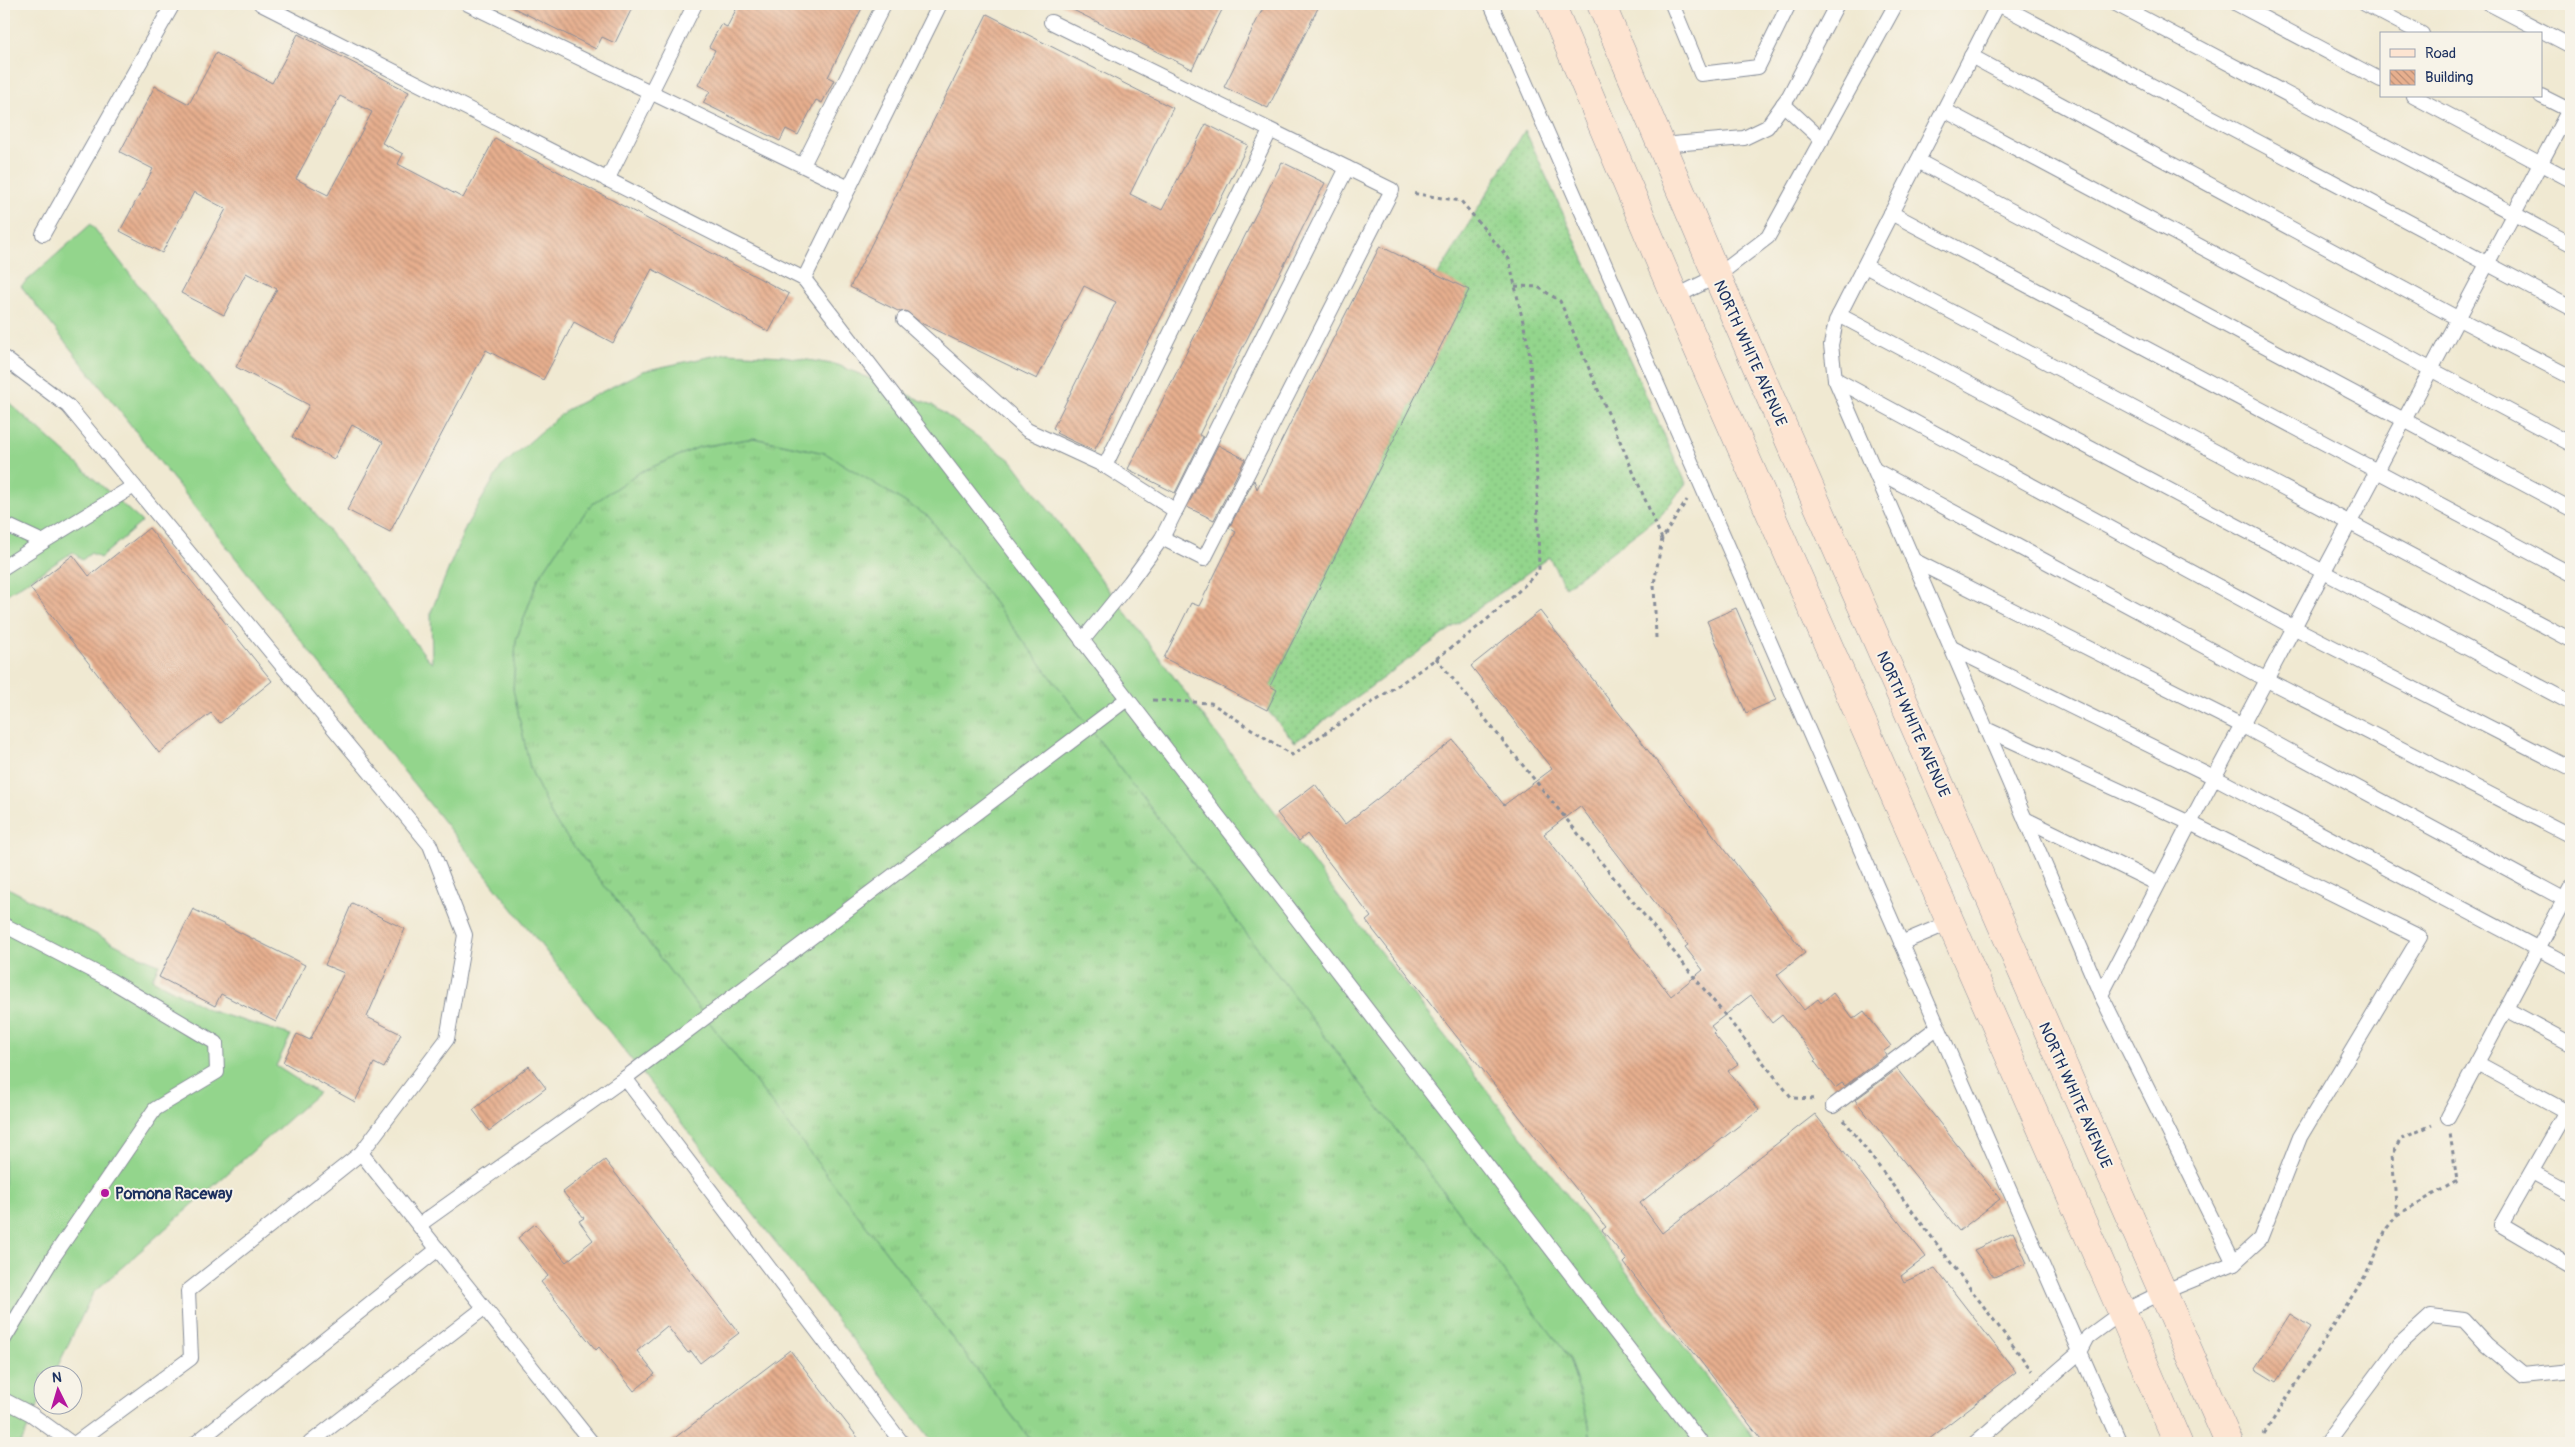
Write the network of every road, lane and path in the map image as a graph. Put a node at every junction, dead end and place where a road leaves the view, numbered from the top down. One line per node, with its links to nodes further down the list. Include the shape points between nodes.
1 (173, 4): 43 (lane)
2 (261, 4): 37 (lane)
3 (468, 4): 24 (lane)
4 (695, 4): 24 (lane)
5 (884, 4): 35 (lane)
6 (940, 4): 39 (lane)
7 (1491, 4): 64 (lane)
8 (1551, 4): 50 (main road)
9 (1601, 4): 32 (main road, NORTH WHITE AVENUE)
10 (1672, 4): 11 (lane, via 1701,74 1758,68)
11 (1789, 4)
12 (1837, 4): 27 (lane)
13 (1896, 4): 31 (lane)
14 (1998, 4): 22 (lane); 45 (lane)
15 (2116, 4): 42 (lane)
16 (2238, 4): 23 (lane)
17 (2364, 4): 20 (lane)
18 (2490, 4): 21 (lane)
19 (1051, 22): 30 (lane)
20 (2418, 32)
21 (2571, 46)
22 (1971, 56): 29 (lane); 54 (lane)
23 (2380, 79)
24 (650, 91): 35 (lane); 37 (lane)
25 (2542, 96): 28 (lane)
26 (2416, 98): 34 (lane)
27 (1783, 104): 31 (lane); 32 (lane, via 1767,127 1744,138)
28 (2570, 109): 34 (lane)
29 (1944, 110): 33 (lane); 56 (lane)
30 (1270, 131): 36 (lane); 61 (lane)
31 (1822, 140): 47 (lane, via 1768,237)
32 (1661, 145): 47 (main road, NORTH WHITE AVENUE)
33 (1918, 160): 41 (lane); 59 (lane)
34 (2540, 164): 38 (lane); 42 (lane)
35 (803, 165): 39 (lane)
36 (1347, 168): 40 (lane); 67 (lane)
37 (607, 180): 48 (lane)
38 (2571, 180)
39 (849, 188): 48 (lane)
40 (1392, 190): 49 (path, via 1461,201 1509,259); 70 (lane, via 1204,559)
41 (1892, 214): 46 (lane); 63 (lane)
42 (2514, 214): 44 (lane); 45 (lane)
43 (43, 234)
44 (2571, 244)
45 (2488, 263): 51 (lane); 54 (lane)
46 (1865, 266): 52 (lane); 69 (lane)
47 (1717, 276): 50 (lane); 117 (main road, NORTH WHITE AVENUE)
48 (804, 279): 79 (lane)
49 (1515, 286): 71 (path, via 1538,287 1560,301); 82 (path, via 1529,349 1536,447 1539,570 1519,592)
50 (1674, 297): 95 (main road)
51 (2571, 308)
52 (1839, 315): 58 (lane, via 1831,345); 75 (lane)
53 (904, 319): 61 (lane, via 1027,430)
54 (2459, 319): 56 (lane); 57 (lane)
55 (4, 358): 65 (lane, via 68,406)
56 (2431, 371): 59 (lane); 60 (lane)
57 (2571, 377)
58 (1836, 379): 62 (lane); 77 (lane)
59 (2404, 421): 63 (lane); 66 (lane)
60 (2571, 444)
61 (1105, 466): 67 (lane)
62 (1875, 470): 73 (lane); 83 (lane)
63 (2378, 471): 69 (lane); 76 (lane)
64 (1699, 480): 71 (path); 97 (lane)
65 (134, 486): 72 (lane); 109 (lane, via 430,845 465,936 447,1039)
66 (2571, 509)
67 (1176, 511): 70 (lane)
68 (4, 524): 72 (lane)
69 (2350, 524): 75 (lane); 80 (lane)
70 (1162, 538): 79 (lane)
71 (1662, 539): 78 (path, via 1654,584)
72 (43, 542): 74 (lane)
73 (1913, 560): 81 (lane); 86 (lane)
74 (4, 568)
75 (2324, 573): 77 (lane); 85 (lane)
76 (2571, 574)
77 (2295, 628): 83 (lane); 88 (lane)
78 (1656, 638)
79 (1082, 640): 84 (lane)
80 (2571, 640)
81 (1952, 648): 87 (lane); 89 (lane)
82 (1436, 658): 84 (path, via 1292,755 1211,704); 106 (path, via 1792,1098 1829,1100)
83 (2267, 680): 86 (lane); 92 (lane)
84 (1127, 699): 105 (lane); 132 (lane)
85 (2571, 703)
86 (2244, 726): 89 (lane); 94 (lane)
87 (1986, 729): 90 (lane); 91 (lane)
88 (2571, 770)
89 (2216, 778): 91 (lane); 98 (lane)
90 (2025, 819): 93 (lane); 100 (lane)
91 (2190, 823): 93 (lane); 115 (lane, via 2420,937 2300,1137 2260,1239)
92 (2571, 836)
93 (2158, 884): 100 (lane)
94 (2569, 897): 98 (lane)
95 (1951, 922): 97 (lane); 119 (main road)
96 (4, 925): 120 (lane, via 110,980 216,1043 217,1072 155,1109 54,1256)
97 (1902, 943): 102 (lane)
98 (2538, 949): 99 (lane); 101 (lane)
99 (2571, 966)
100 (2101, 995): 115 (lane)
101 (2506, 1009): 103 (lane); 104 (lane)
102 (1938, 1027): 106 (lane); 121 (lane)
103 (2571, 1044)
104 (2477, 1064): 107 (lane); 108 (lane)
105 (626, 1078): 113 (lane); 131 (lane)
106 (1834, 1106): 123 (path)
107 (2569, 1112): 110 (lane)
108 (2448, 1117): 112 (path, via 2401,1139 2392,1154); 112 (path, via 2457,1181)
109 (361, 1153): 113 (lane); 127 (lane, via 188,1291 191,1358)
110 (2532, 1172): 111 (lane); 116 (lane, via 2501,1225)
111 (2571, 1193)
112 (2397, 1215): 125 (path, via 2387,1228 2365,1276)
113 (419, 1226): 114 (lane)
114 (438, 1249): 118 (lane); 128 (lane)
115 (2234, 1263): 117 (lane)
116 (2571, 1266)
117 (2163, 1292): 119 (lane); 136 (main road, NORTH WHITE AVENUE)
118 (484, 1308): 129 (lane); 130 (lane)
119 (2122, 1312): 121 (lane, via 2088,1337); 135 (main road)
120 (4, 1339)
121 (2080, 1352): 123 (lane); 134 (lane)
122 (2571, 1370): 137 (lane, via 2523,1375 2487,1345 2464,1320 2431,1316 2400,1344)
123 (2043, 1386): 133 (lane)
124 (5, 1405): 126 (lane, via 31,1414)
125 (2264, 1434)
126 (71, 1443)
127 (76, 1443)
128 (196, 1443)
129 (310, 1443)
130 (592, 1443)
131 (902, 1443)
132 (1701, 1443)
133 (1975, 1443)
134 (2120, 1443)
135 (2178, 1443)
136 (2229, 1443)
137 (2326, 1443)

